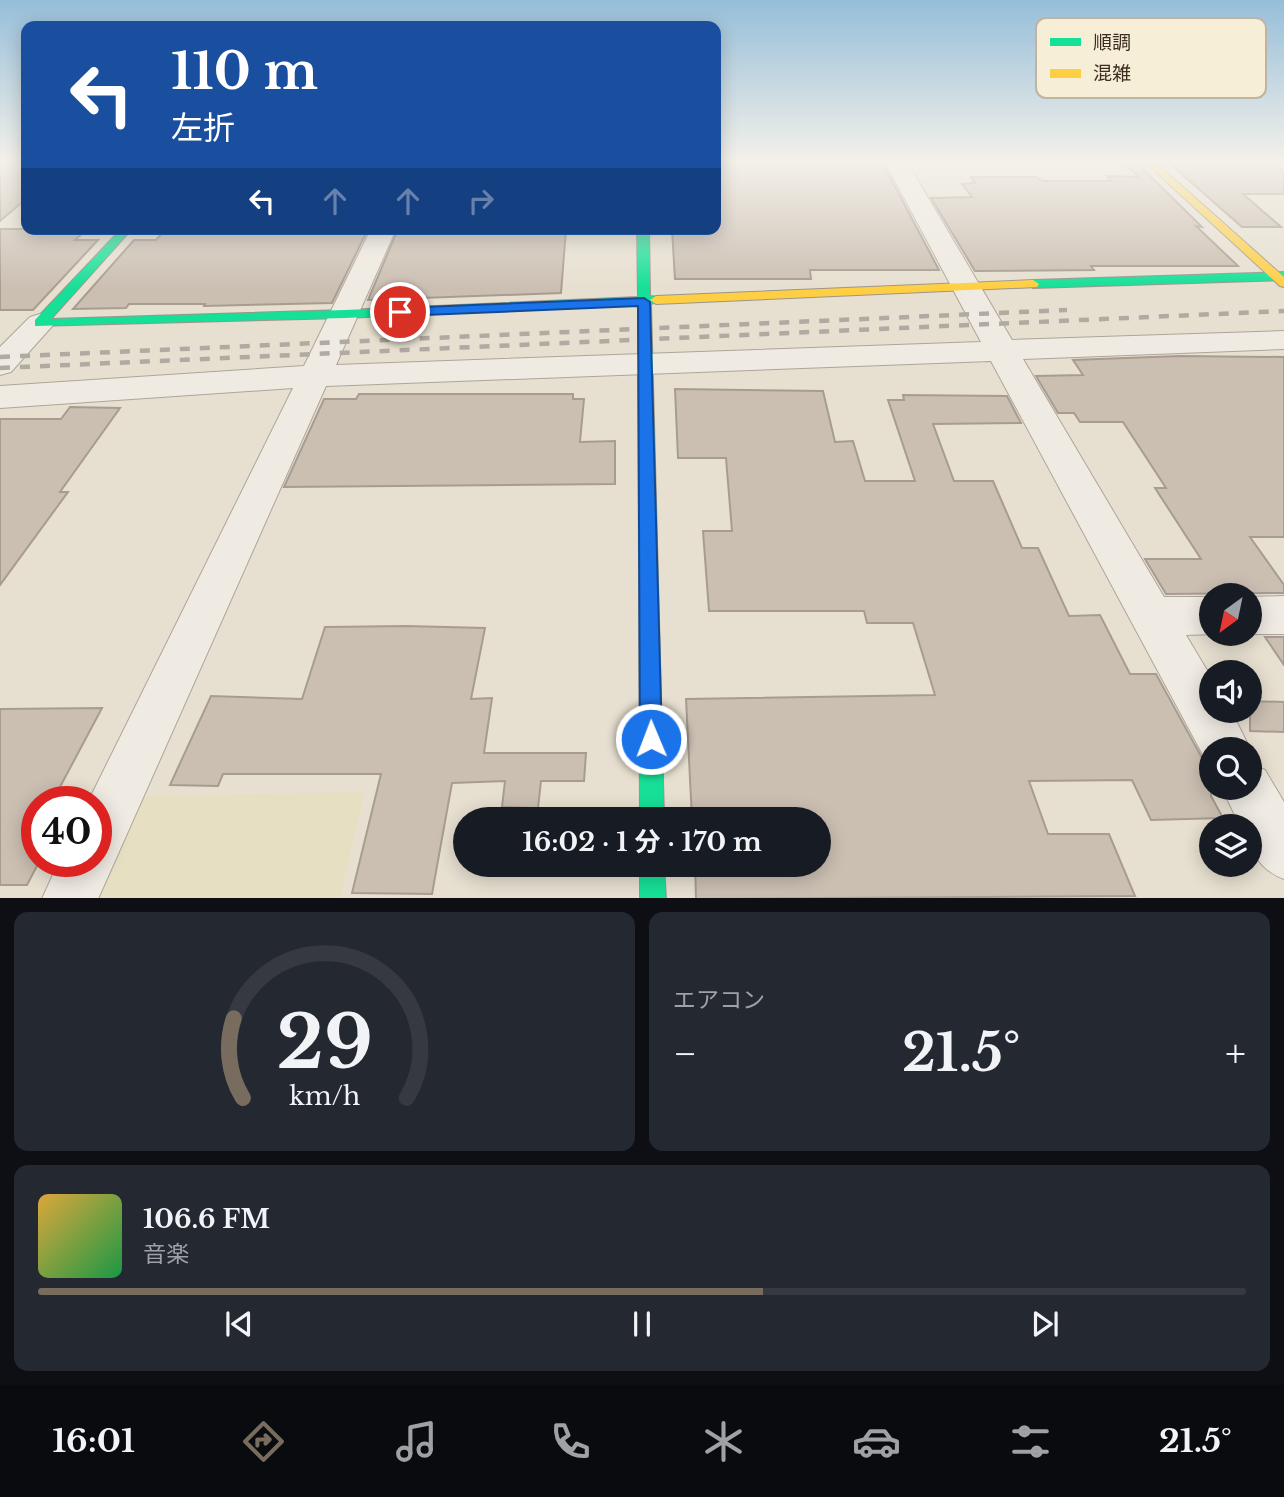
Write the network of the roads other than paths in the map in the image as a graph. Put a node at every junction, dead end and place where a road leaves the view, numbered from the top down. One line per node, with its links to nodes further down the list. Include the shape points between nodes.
1 (919, 204): 7 (street)
2 (1198, 204): 6 (street)
3 (121, 235): 10 (street)
4 (381, 235): 9 (street)
5 (643, 235): 8 (street)
6 (1282, 278): 7 (street)
7 (964, 286): 8 (street); 12 (street)
8 (644, 302): 9 (street); 14 (street)
9 (345, 314): 10 (street); 15 (street)
10 (40, 323): 13 (street)
11 (1284, 340): 12 (street)
12 (1004, 351): 14 (street); 20 (street)
13 (0, 365)
14 (645, 365): 15 (street); 23 (street)
15 (315, 376): 16 (street); 24 (street)
16 (0, 397)
17 (1284, 615): 19 (street)
18 (1199, 616): 20 (street)
19 (1262, 616)
20 (1151, 617): 21 (street)
21 (1219, 737)
22 (1254, 800): 25 (street)
23 (652, 807)
24 (112, 808)
25 (1284, 852)
26 (80, 877): 28 (street)
27 (652, 877): 29 (street)
28 (70, 898)
29 (653, 898)

